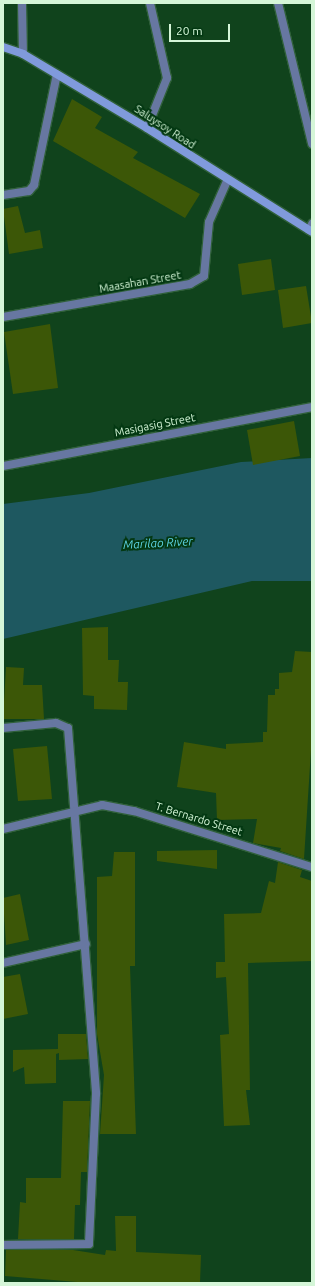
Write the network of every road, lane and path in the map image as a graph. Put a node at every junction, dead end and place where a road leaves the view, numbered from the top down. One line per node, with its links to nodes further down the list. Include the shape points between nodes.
1 (22, 3): 5 (street)
2 (150, 3): 7 (street, via 167,78)
3 (278, 3): 8 (street)
4 (3, 47): 5 (main road, Saluysoy Road)
5 (23, 54): 6 (main road, Saluysoy Road)
6 (57, 74): 7 (main road, Saluysoy Road); 10 (street, via 34,185 29,191)
7 (147, 128): 9 (main road, Saluysoy Road)
8 (311, 139)
9 (227, 181): 11 (main road, Saluysoy Road); 12 (street, Maasahan Street, via 209,222 204,276 190,284)
10 (3, 195)
11 (311, 228)
12 (3, 317)
13 (312, 406): 14 (street, Masigasig Street)
14 (3, 466)
15 (3, 728): 16 (street, via 64,725 68,728)
16 (77, 810): 17 (street, T. Bernardo Street); 18 (street, T. Bernardo Street, via 102,805 134,811); 19 (street)
17 (3, 829)
18 (312, 867)
19 (86, 944): 20 (street); 21 (street, via 96,1094 91,1240 85,1246)
20 (3, 962)
21 (3, 1245)

